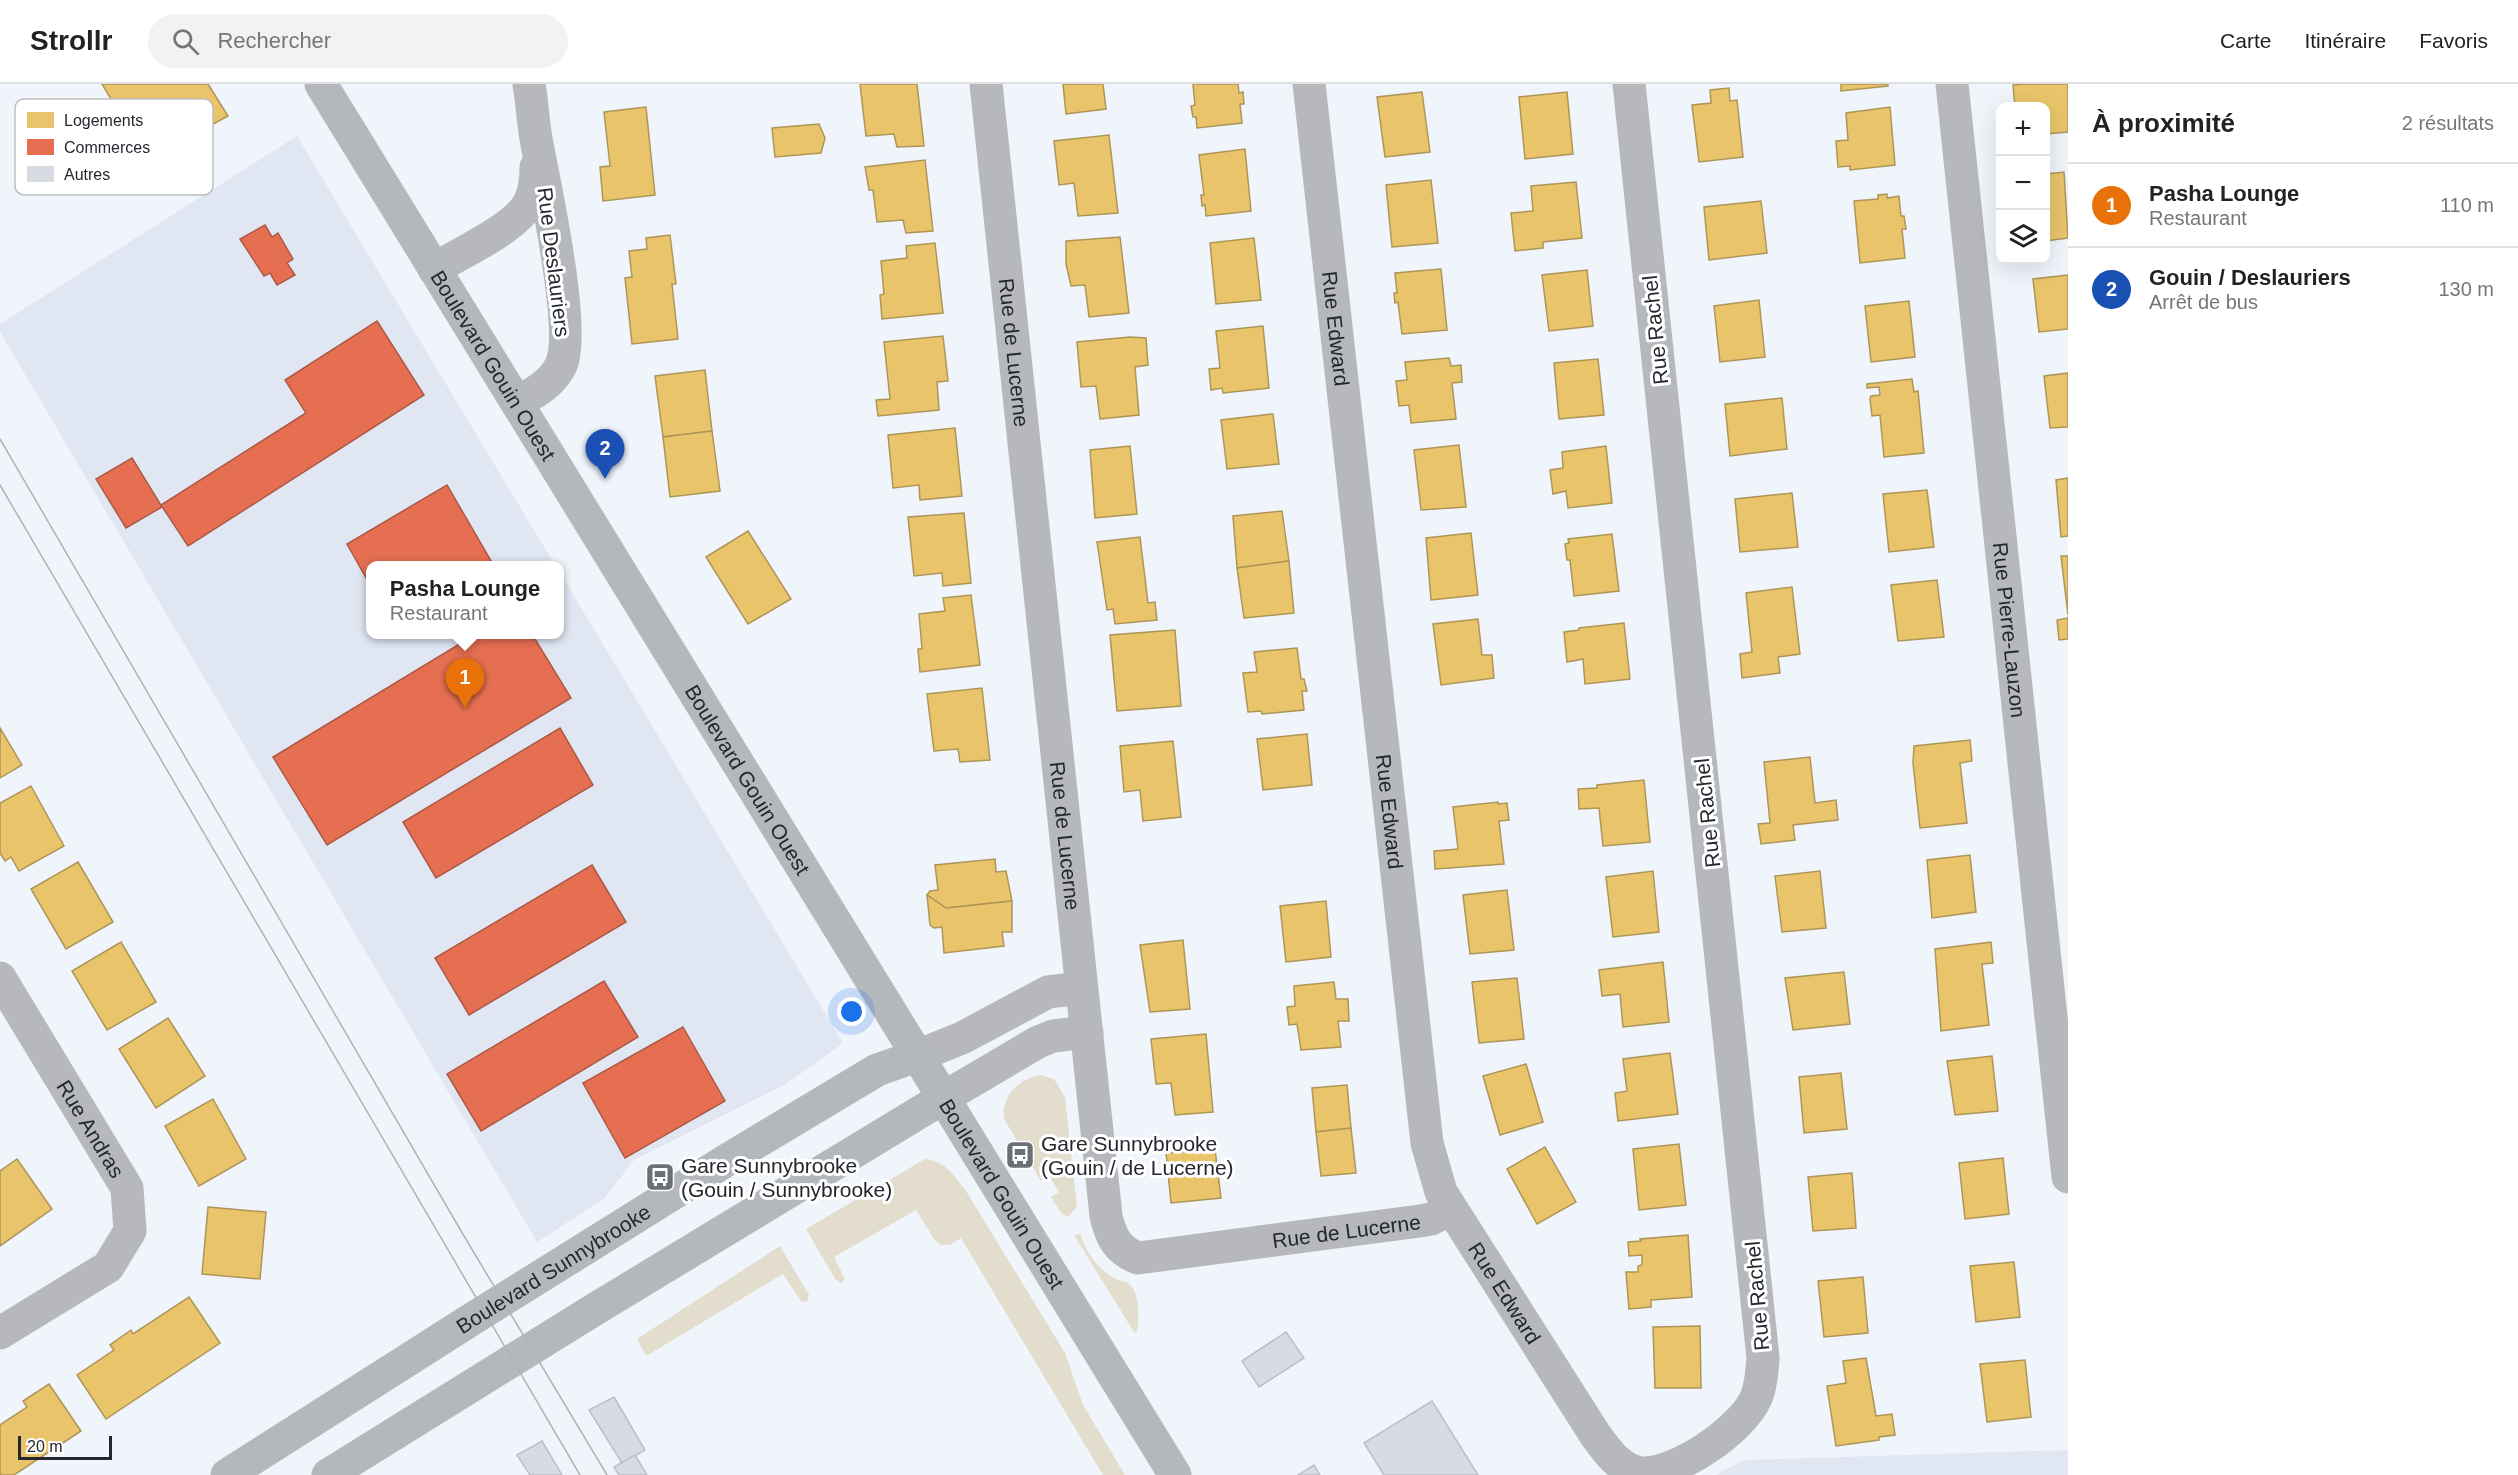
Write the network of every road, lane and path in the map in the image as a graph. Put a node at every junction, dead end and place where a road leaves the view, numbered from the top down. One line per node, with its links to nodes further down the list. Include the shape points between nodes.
1 (321, 84): 8 (main road, Boulevard Gouin Ouest)
2 (529, 84): 7 (street, Rue Deslauriers)
3 (986, 84): 11 (street, Rue de Lucerne)
4 (1309, 84): 16 (street, Rue Edward, via 1422,1114 1433,1166)
5 (1629, 84): 18 (street, Rue Rachel, via 1763,1358 1756,1398 1731,1430 1677,1465 1661,1472)
6 (1952, 84): 15 (street, Rue Pierre-Lauzon)
7 (536, 135): 8 (street, Rue Deslauriers, via 534,189 525,210 507,226); 9 (street, Rue Deslauriers, via 556,249 565,343 561,366 550,382)
8 (434, 268): 9 (main road, Boulevard Gouin Ouest)
9 (517, 403): 13 (main road, Boulevard Gouin Ouest)
10 (0, 978): 17 (street, Rue Andras, via 127,1188 130,1231 108,1267)
11 (1081, 988): 12 (street, Rue de Lucerne); 13 (street, Boulevard Sunnybrooke, via 1048,992 962,1038)
12 (1087, 1032): 14 (street, via 1038,1042); 16 (street, Rue de Lucerne, via 1106,1216 1114,1242 1130,1255 1160,1256 1298,1239 1431,1219)
13 (917, 1056): 14 (main road, Boulevard Gouin Ouest); 19 (main road, Boulevard Sunnybrooke, via 877,1070 737,1154)
14 (943, 1098): 20 (main road); 21 (main road, Boulevard Gouin Ouest)
15 (2068, 1177)
16 (1451, 1209): 18 (street, Rue Edward, via 1602,1444 1618,1462)
17 (0, 1333)
18 (1640, 1473)
19 (227, 1475)
20 (328, 1475)
21 (1175, 1475)

